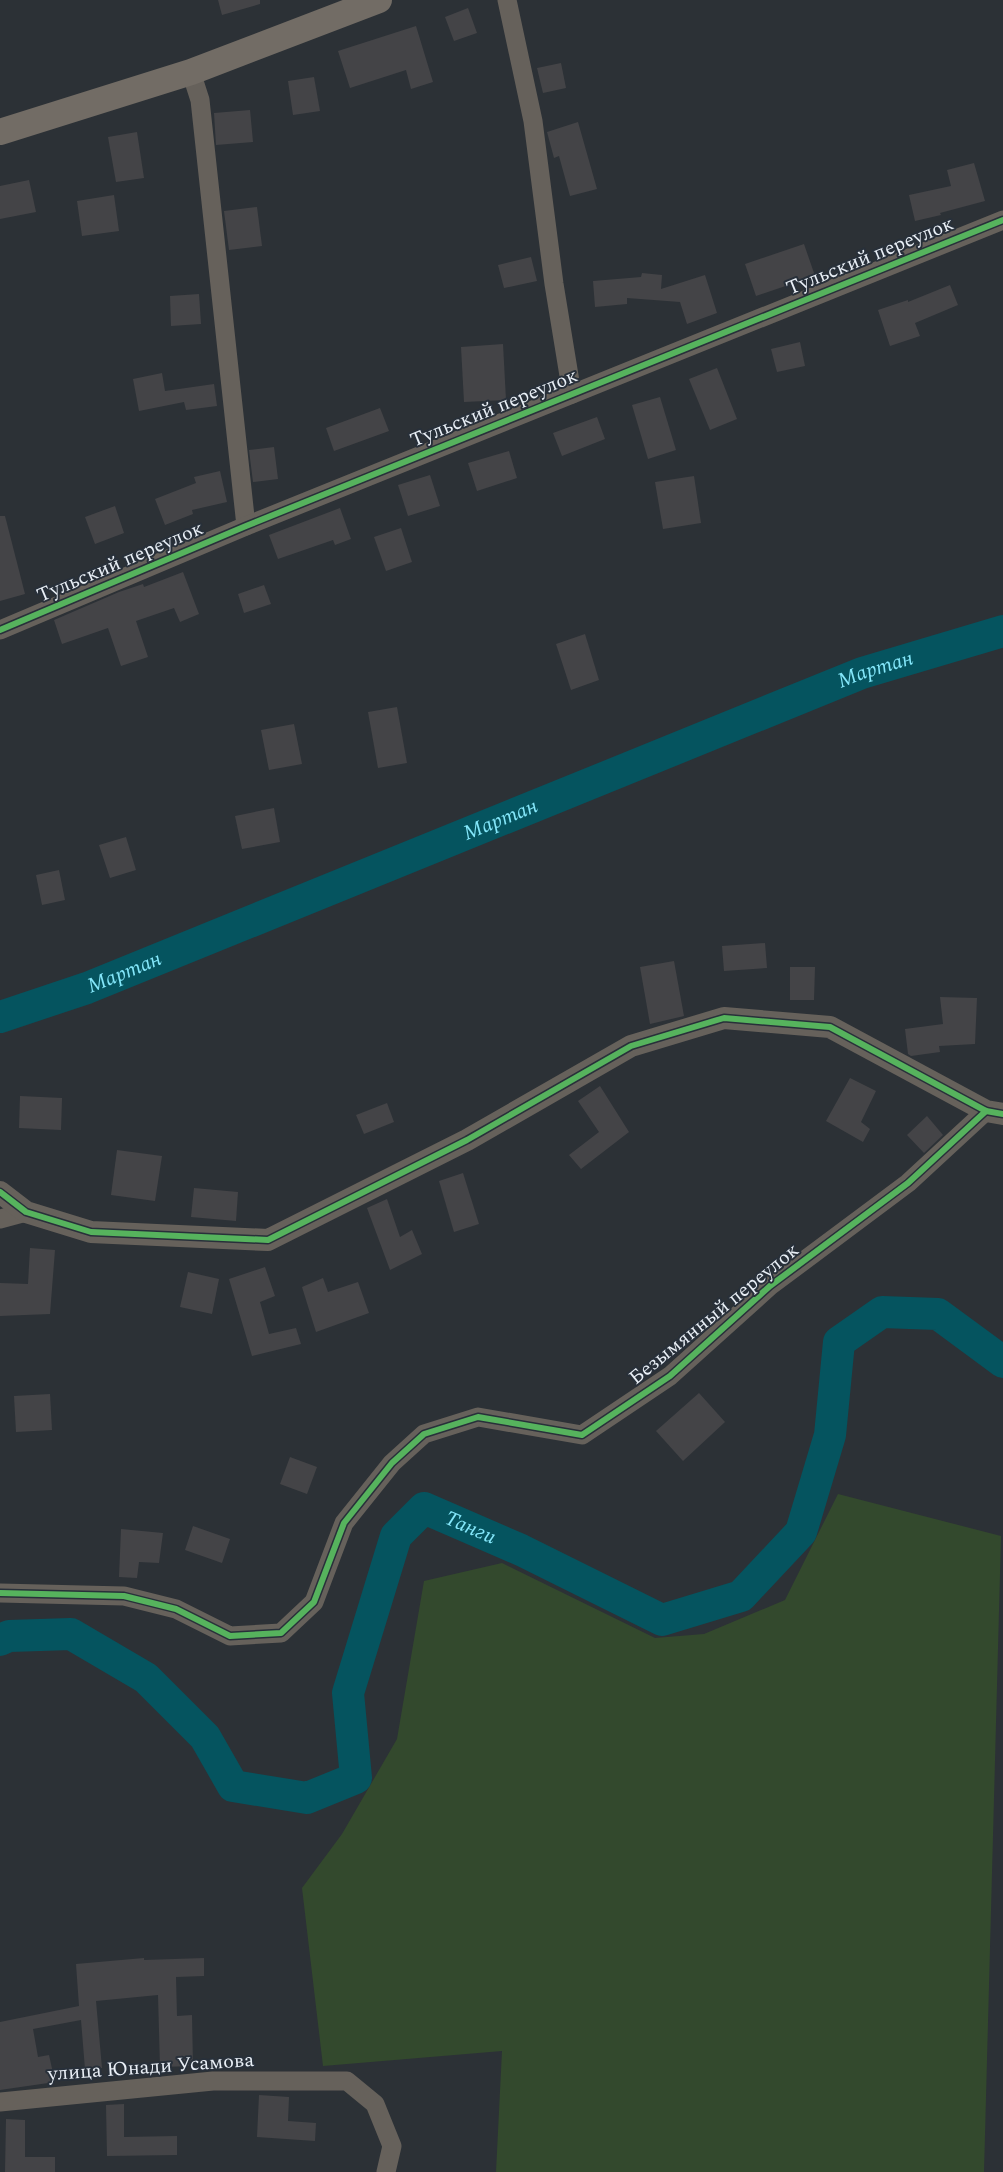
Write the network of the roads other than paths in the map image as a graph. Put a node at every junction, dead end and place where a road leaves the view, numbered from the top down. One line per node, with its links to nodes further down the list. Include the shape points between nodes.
1 (379, 0): 3 (main road)
2 (507, 0): 6 (street, via 533,121)
3 (191, 72): 4 (main road); 7 (street, via 200,100)
4 (0, 132)
5 (1003, 220): 6 (street, Тульский переулок)
6 (572, 394): 7 (street, Тульский переулок)
7 (246, 526): 8 (street, Тульский переулок)
8 (0, 630)
9 (995, 1112): 11 (street, via 830,1027 724,1018 631,1046 467,1140 268,1240 91,1232); 13 (street, Безымянный переулок, via 908,1184 770,1286 670,1376 582,1435 478,1416 424,1434 392,1463 344,1523 314,1602 281,1632 230,1636 176,1609 124,1596)
10 (0, 1192): 11 (street)
11 (26, 1212): 12 (street)
12 (0, 1219)
13 (0, 1593)
14 (0, 2102): 15 (street, улица Юнади Усамова, via 213,2081 347,2081 375,2104 392,2146)
15 (386, 2172)

